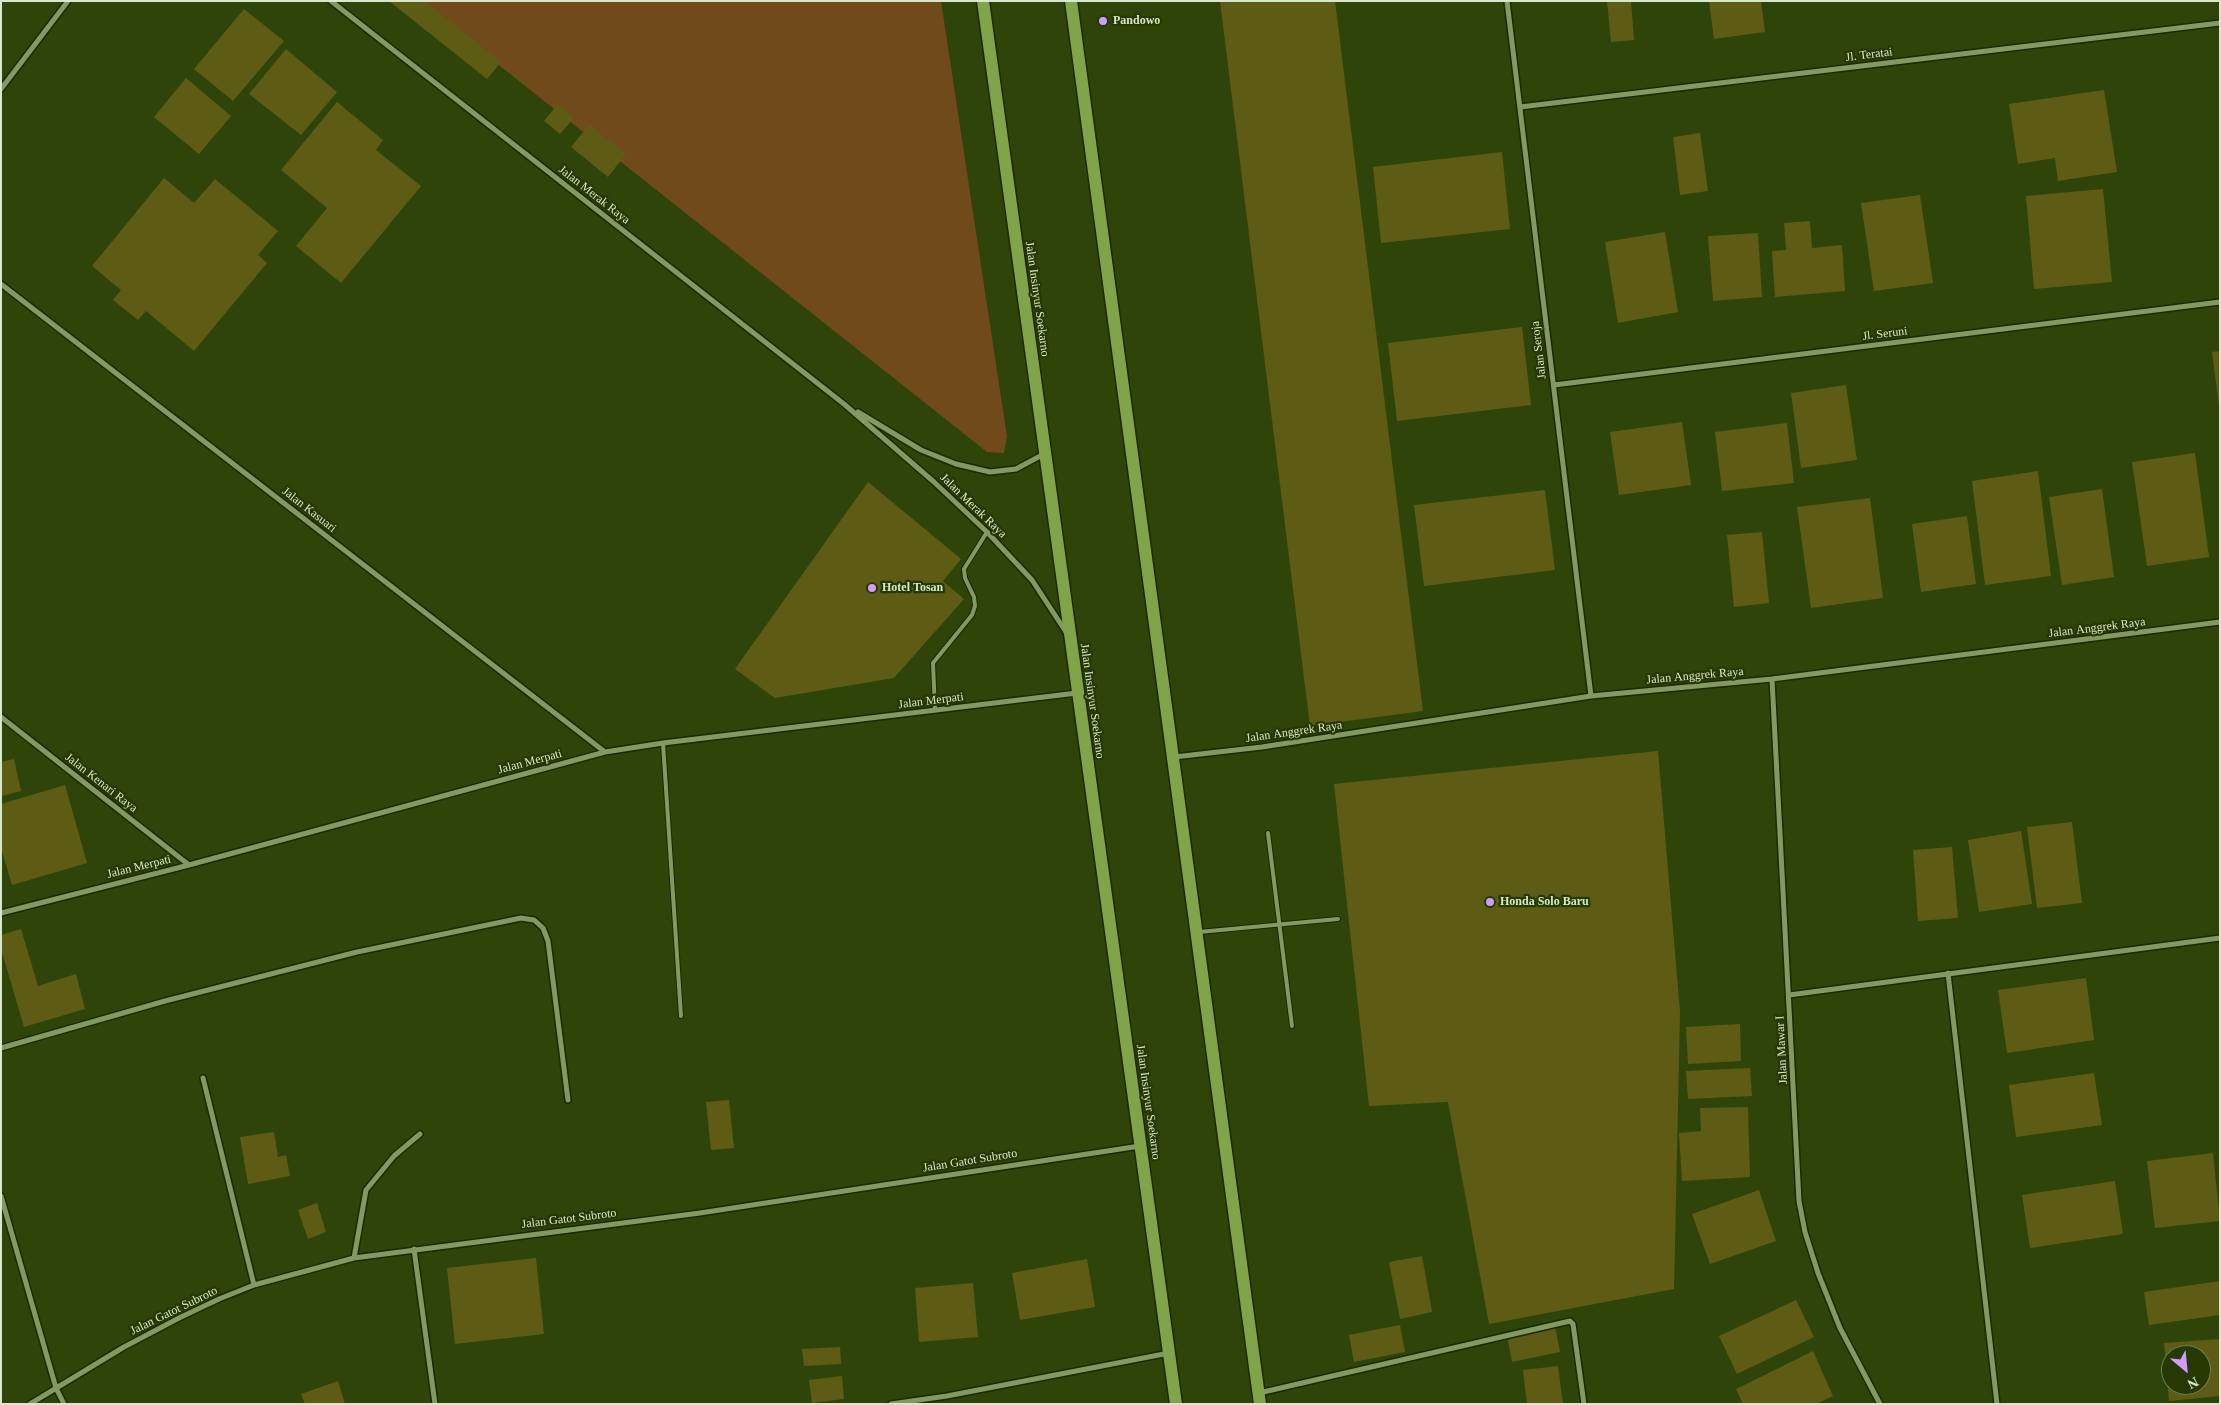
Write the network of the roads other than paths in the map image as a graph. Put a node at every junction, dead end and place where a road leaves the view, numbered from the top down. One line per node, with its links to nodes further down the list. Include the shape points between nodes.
1 (68, 1): 7 (street)
2 (332, 1): 12 (street, Jalan Merak Raya)
3 (983, 1): 13 (main road, Jalan Insinyur Soekarno)
4 (1071, 1): 24 (main road)
5 (1507, 1): 8 (street, Jalan Seroja)
6 (2220, 23): 8 (street, Jl. Teratai)
7 (1, 89)
8 (1520, 107): 11 (street, Jalan Seroja)
9 (1, 284): 23 (street, Jalan Kasuari)
10 (2220, 302): 11 (street, Jl. Seruni)
11 (1554, 385): 19 (street, Jalan Seroja)
12 (844, 404): 13 (street, Jalan Merak Raya, via 921,450 956,464 990,472 1016,469); 14 (street, Jalan Merak Raya)
13 (1044, 454): 16 (main road, Jalan Insinyur Soekarno)
14 (987, 532): 16 (street, Jalan Merak Raya, via 1032,580); 20 (lane, via 964,569 974,597 972,615 933,663)
15 (2220, 622): 17 (street, Jalan Anggrek Raya)
16 (1070, 638): 18 (main road, Jalan Insinyur Soekarno)
17 (1772, 679): 19 (street, Jalan Anggrek Raya); 33 (street, Jalan Mawar I)
18 (1077, 692): 20 (street, Jalan Merpati); 40 (main road, Jalan Insinyur Soekarno)
19 (1591, 696): 24 (street, Jalan Anggrek Raya, via 1262,747)
20 (935, 710): 22 (street, Jalan Merpati)
21 (1, 717): 26 (street, Jalan Kenari Raya)
22 (663, 743): 23 (street, Jalan Merpati); 34 (lane)
23 (605, 752): 26 (street, Jalan Merpati)
24 (1174, 757): 30 (main road)
25 (1268, 833): 29 (lane)
26 (189, 864): 27 (street, Jalan Merpati)
27 (1, 913)
28 (1338, 919): 29 (lane)
29 (1280, 925): 30 (lane); 35 (lane)
30 (1196, 932): 47 (main road)
31 (2220, 938): 32 (street)
32 (1948, 973): 33 (street); 55 (street)
33 (1789, 995): 54 (street, Jalan Mawar I, via 1800,1201 1805,1232 1840,1328)
34 (681, 1016)
35 (1292, 1026)
36 (1, 1048): 38 (street, via 165,1001 357,952 521,918 534,920 543,928 548,941)
37 (203, 1078): 44 (street)
38 (568, 1100)
39 (420, 1134): 43 (street, via 394,1156 366,1190)
40 (1140, 1146): 42 (street, Jalan Gatot Subroto, via 700,1213); 45 (main road, Jalan Insinyur Soekarno)
41 (1, 1196): 46 (street)
42 (414, 1249): 43 (street, Jalan Gatot Subroto); 50 (street)
43 (354, 1258): 44 (street, Jalan Gatot Subroto)
44 (254, 1285): 46 (street, Jalan Gatot Subroto, via 179,1318)
45 (1169, 1352): 51 (street); 52 (main road, Jalan Insinyur Soekarno)
46 (56, 1388): 48 (street, Jalan Gatot Subroto); 49 (street)
47 (1259, 1398): 53 (street, via 1570,1321)
48 (30, 1404)
49 (64, 1404)
50 (435, 1404)
51 (891, 1404)
52 (1176, 1404)
53 (1584, 1404)
54 (1880, 1404)
55 (1997, 1404)

